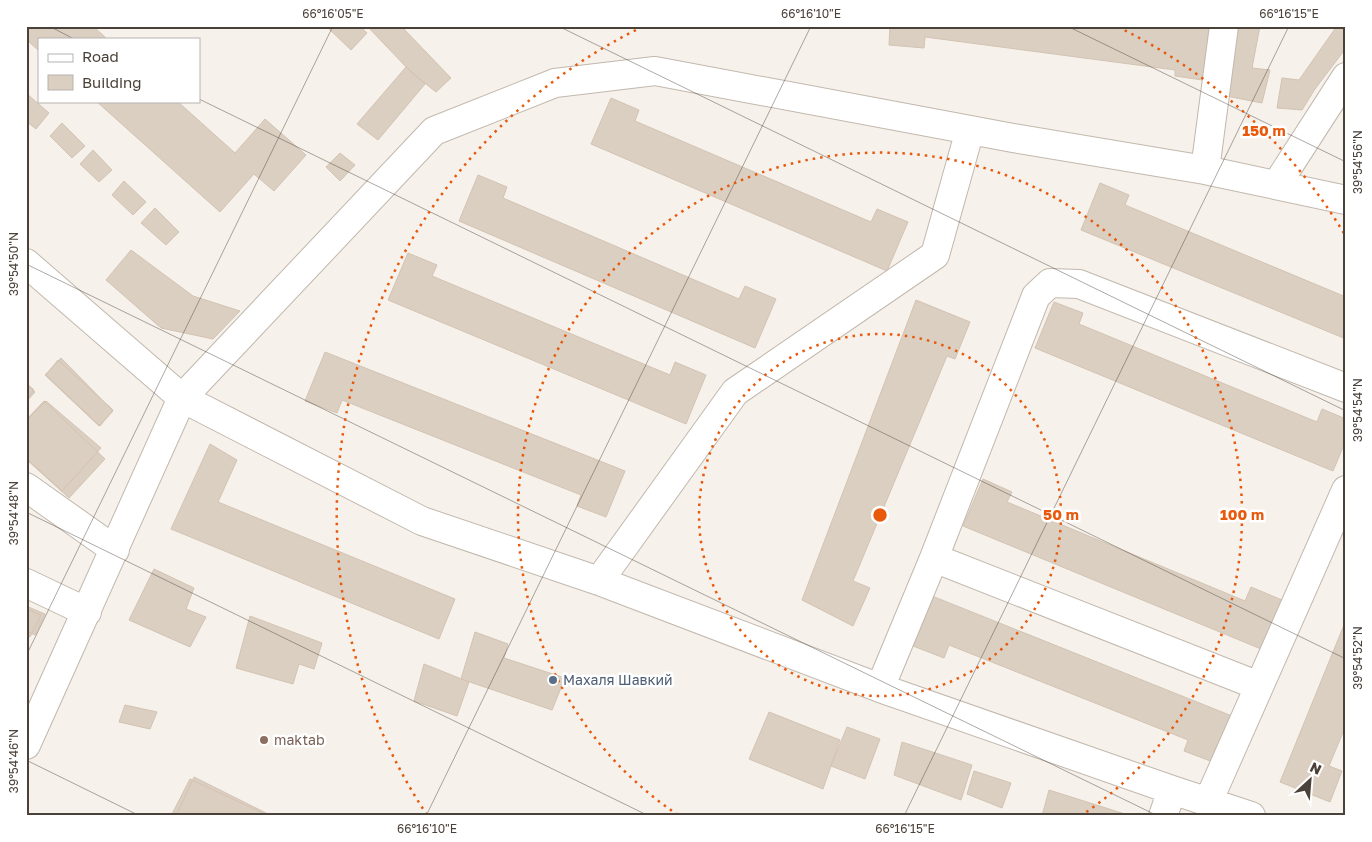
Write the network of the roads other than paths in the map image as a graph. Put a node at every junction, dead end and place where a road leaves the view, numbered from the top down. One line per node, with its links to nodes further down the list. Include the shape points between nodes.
1 (1224, 26): 4 (street)
2 (1346, 77): 5 (street)
3 (970, 130): 4 (street); 9 (street, via 654,71 555,83 434,132); 14 (street, via 935,255 735,392)
4 (1205, 170): 5 (street)
5 (1277, 184): 6 (street)
6 (1346, 200)
7 (26, 263): 9 (street)
8 (1346, 388): 13 (street, via 1079,284 1050,283 1036,296)
9 (182, 398): 12 (street); 14 (street, via 422,521)
10 (26, 487): 12 (street)
11 (1346, 490): 17 (street)
12 (115, 550): 16 (street)
13 (934, 558): 17 (street); 18 (street)
14 (599, 581): 18 (street)
15 (26, 583): 16 (street)
16 (87, 612): 19 (street)
17 (1259, 686): 21 (street)
18 (880, 688): 20 (street)
19 (26, 745)
20 (1172, 790): 21 (street); 22 (street)
21 (1208, 802): 23 (street)
22 (1163, 816)
23 (1251, 816)

